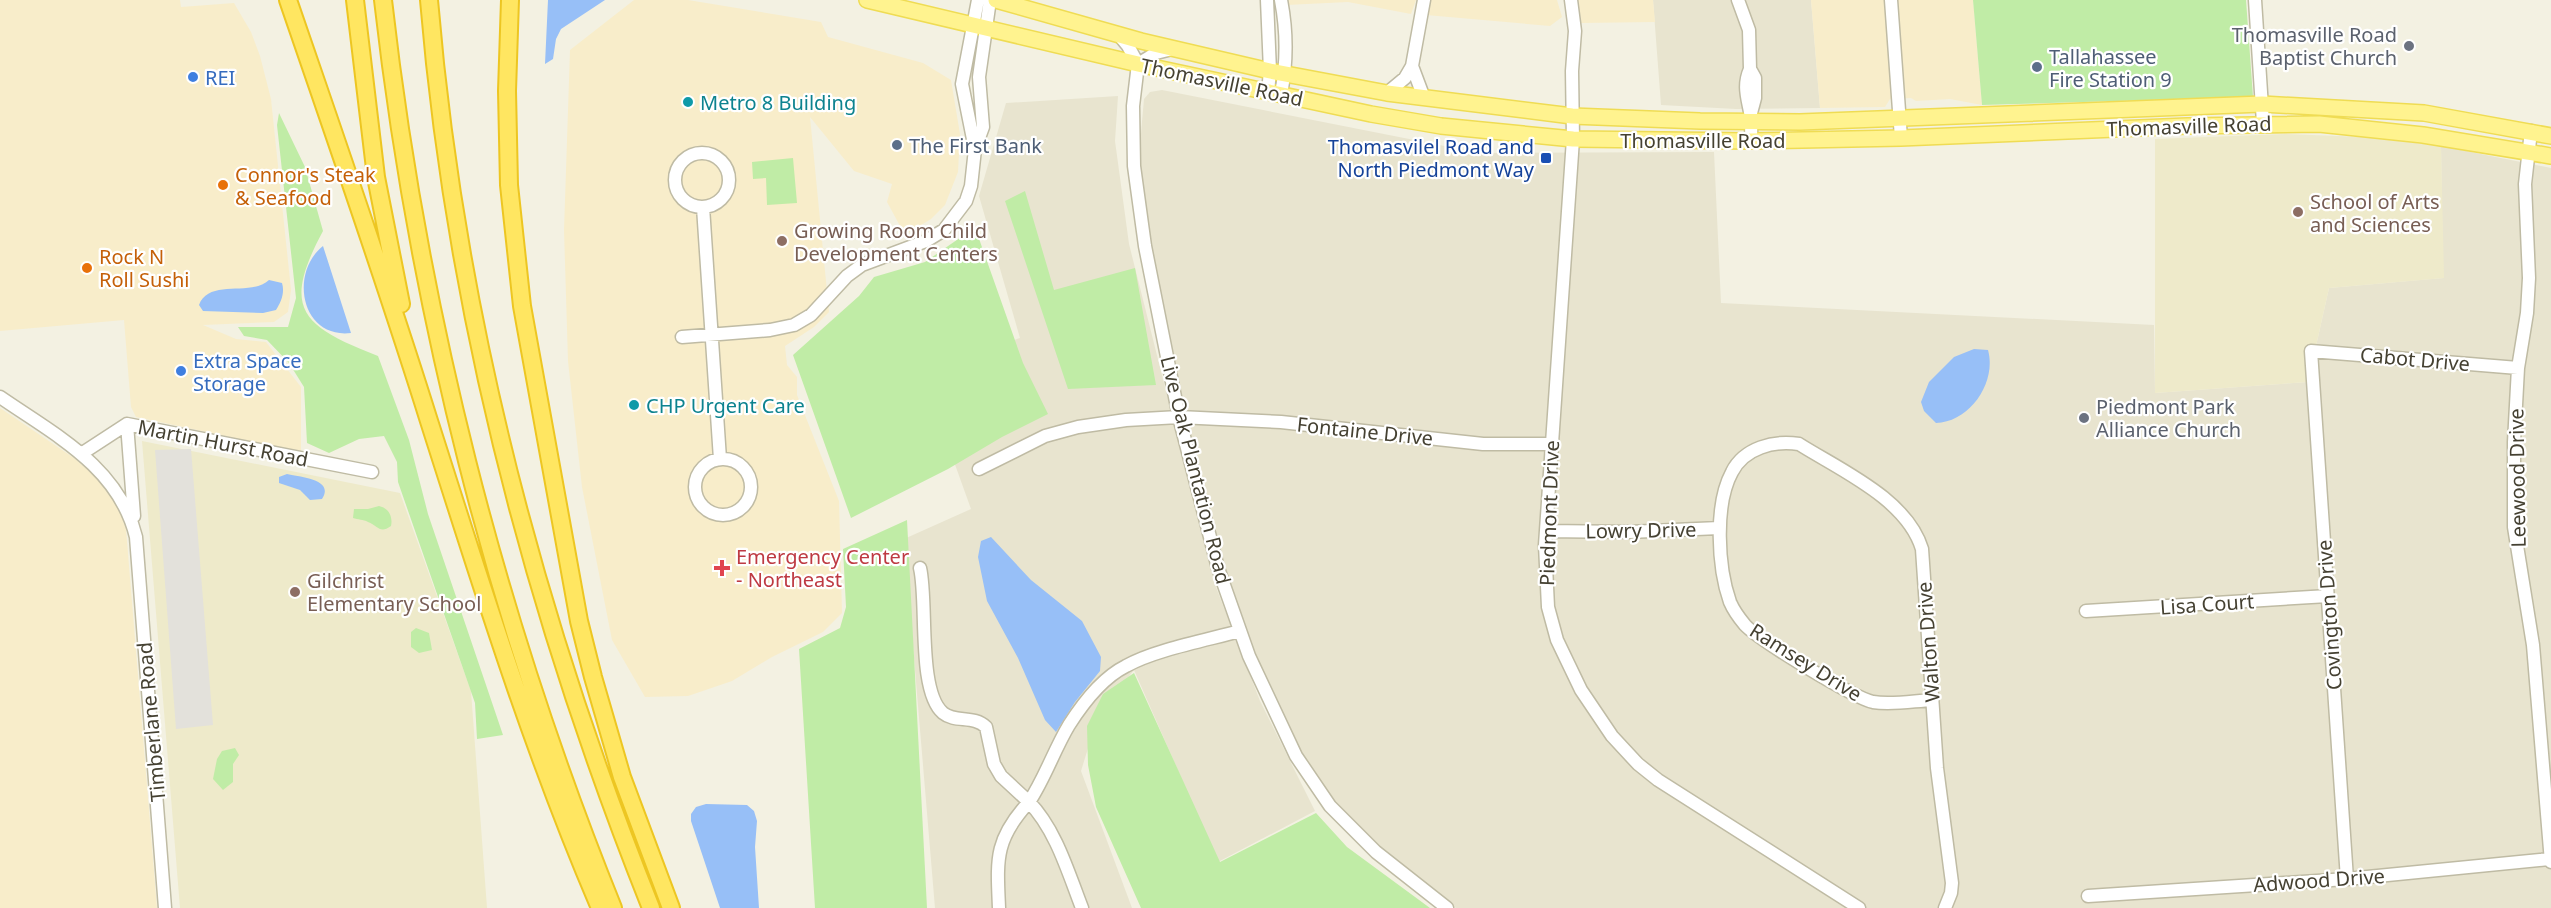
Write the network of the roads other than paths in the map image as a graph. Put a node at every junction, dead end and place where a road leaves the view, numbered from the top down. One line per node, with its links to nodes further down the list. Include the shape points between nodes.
1 (288, 0): 50 (highway)
2 (356, 0): 50 (highway, via 382,211)
3 (383, 0): 72 (highway, via 415,215 465,448 533,687)
4 (429, 0): 73 (highway, via 459,236 505,459 568,678)
5 (510, 0): 74 (highway, via 509,185 522,306 592,677 622,777)
6 (867, 0): 17 (main road, Thomasville Road)
7 (978, 0): 17 (street)
8 (990, 0): 17 (street)
9 (996, 0): 18 (main road, Thomasville Road)
10 (1267, 0): 22 (street)
11 (1281, 0): 22 (street, via 1285,27)
12 (1424, 0): 21 (street)
13 (1570, 0): 29 (street, Piedmont Drive, via 1575,31)
14 (1738, 0): 30 (street, via 1749,30 1750,69 1755,78)
15 (1891, 0): 31 (street)
16 (2256, 0): 26 (street)
17 (979, 28): 20 (main road, Thomasville Road); 44 (street, via 962,84 975,149 971,186 966,201 944,230 927,241 862,265 811,315 794,325)
18 (1118, 34): 19 (main road, Thomasville Road); 20 (street)
19 (1174, 49): 20 (street, via 1156,53); 22 (main road, Thomasville Road)
20 (1138, 64): 23 (main road, Thomasville Road); 49 (street, Live Oak Plantation Road, via 1132,116 1135,176 1144,246)
21 (1412, 66): 24 (street, via 1405,78); 25 (street)
22 (1278, 72): 23 (street); 24 (main road, Thomasville Road)
23 (1274, 93): 32 (main road, Thomasville Road)
24 (1387, 93): 25 (main road, Thomasville Road)
25 (1424, 98): 29 (main road, Thomasville Road); 32 (main road)
26 (2262, 104): 27 (main road, Thomasville Road); 33 (street); 35 (main road, Thomasville Road, via 2424,113)
27 (2119, 109): 28 (main road, Thomasville Road); 34 (main road)
28 (1998, 113): 31 (main road, Thomasville Road); 36 (main road)
29 (1572, 116): 30 (main road, Thomasville Road); 39 (street, Piedmont Drive)
30 (1751, 117): 31 (main road, Thomasville Road, via 1800,122); 40 (street)
31 (1900, 117): 38 (street)
32 (1421, 122): 39 (main road, Thomasville Road)
33 (2263, 123): 34 (main road, Thomasville Road); 41 (main road, Thomasville Road, via 2373,129)
34 (2120, 128): 36 (main road, Thomasville Road)
35 (2531, 131): 37 (main road, Thomasville Road); 41 (street, Leewood Drive)
36 (2000, 133): 38 (main road, Thomasville Road)
37 (2551, 136)
38 (1901, 138): 40 (main road, Thomasville Road)
39 (1573, 139): 40 (main road, Thomasville Road); 53 (street, Piedmont Drive)
40 (1751, 141)
41 (2528, 152): 42 (main road, Thomasville Road); 47 (street, Leewood Drive, via 2525,184 2529,278)
42 (2551, 156)
43 (703, 207): 43 (street, via 719,201 727,193 729,183 728,169 720,159 700,152 680,164 675,182 683,199); 44 (street)
44 (712, 335): 45 (street); 55 (street)
45 (682, 337)
46 (2312, 351): 47 (street, Cabot Drive); 62 (street, Covington Drive)
47 (2518, 368): 67 (street, Leewood Drive, via 2514,527 2533,645)
48 (0, 397): 54 (street, Timberlane Road)
49 (1179, 417): 53 (street, Fontaine Drive, via 1281,422 1483,444); 56 (street, via 1068,429); 64 (street, Live Oak Plantation Road, via 1205,523)
50 (430, 421): 71 (highway, via 489,607 570,837)
51 (128, 424): 54 (street, Martin Hurst Road); 57 (street, Martin Hurst Road); 60 (street, Timberlane Road)
52 (1790, 443): 58 (street, Lowry Drive, via 1759,448 1744,457 1732,472); 65 (street, Walton Drive, via 1798,444 1889,501 1906,517 1918,537)
53 (1551, 444): 59 (street, Piedmont Drive)
54 (81, 454): 60 (street, Timberlane Road, via 119,494 131,516)
55 (720, 459): 55 (street, via 702,470 696,490 703,506 710,511 732,513 748,499 750,483 741,466)
56 (979, 469)
57 (372, 472)
58 (1719, 528): 59 (street, Lowry Drive); 65 (street, Ramsey Drive, via 1731,602 1745,625 1770,644 1870,702)
59 (1546, 531): 78 (street, Piedmont Drive, via 1550,621 1581,690 1612,736 1658,780)
60 (136, 537): 70 (street, Timberlane Road)
61 (920, 568): 66 (street, via 933,697 947,716 976,720 986,726 994,764)
62 (2328, 596): 63 (street, Lisa Court); 68 (street, Covington Drive)
63 (2086, 612)
64 (1240, 631): 66 (street, via 1138,660 1112,675 1070,724); 77 (street, Live Oak Plantation Road, via 1296,756 1324,798 1376,852)
65 (1932, 700): 79 (street, Walton Drive, via 1952,883)
66 (1029, 802): 75 (street, via 1009,828 998,854); 76 (street, via 1053,837)
67 (2550, 861): 68 (street, Adwood Drive)
68 (2347, 879): 69 (street, Adwood Drive)
69 (2088, 896)
70 (165, 908)
71 (600, 908)
72 (613, 908)
73 (651, 908)
74 (671, 908)
75 (999, 908)
76 (1082, 908)
77 (1447, 908)
78 (1859, 908)
79 (1945, 908)

